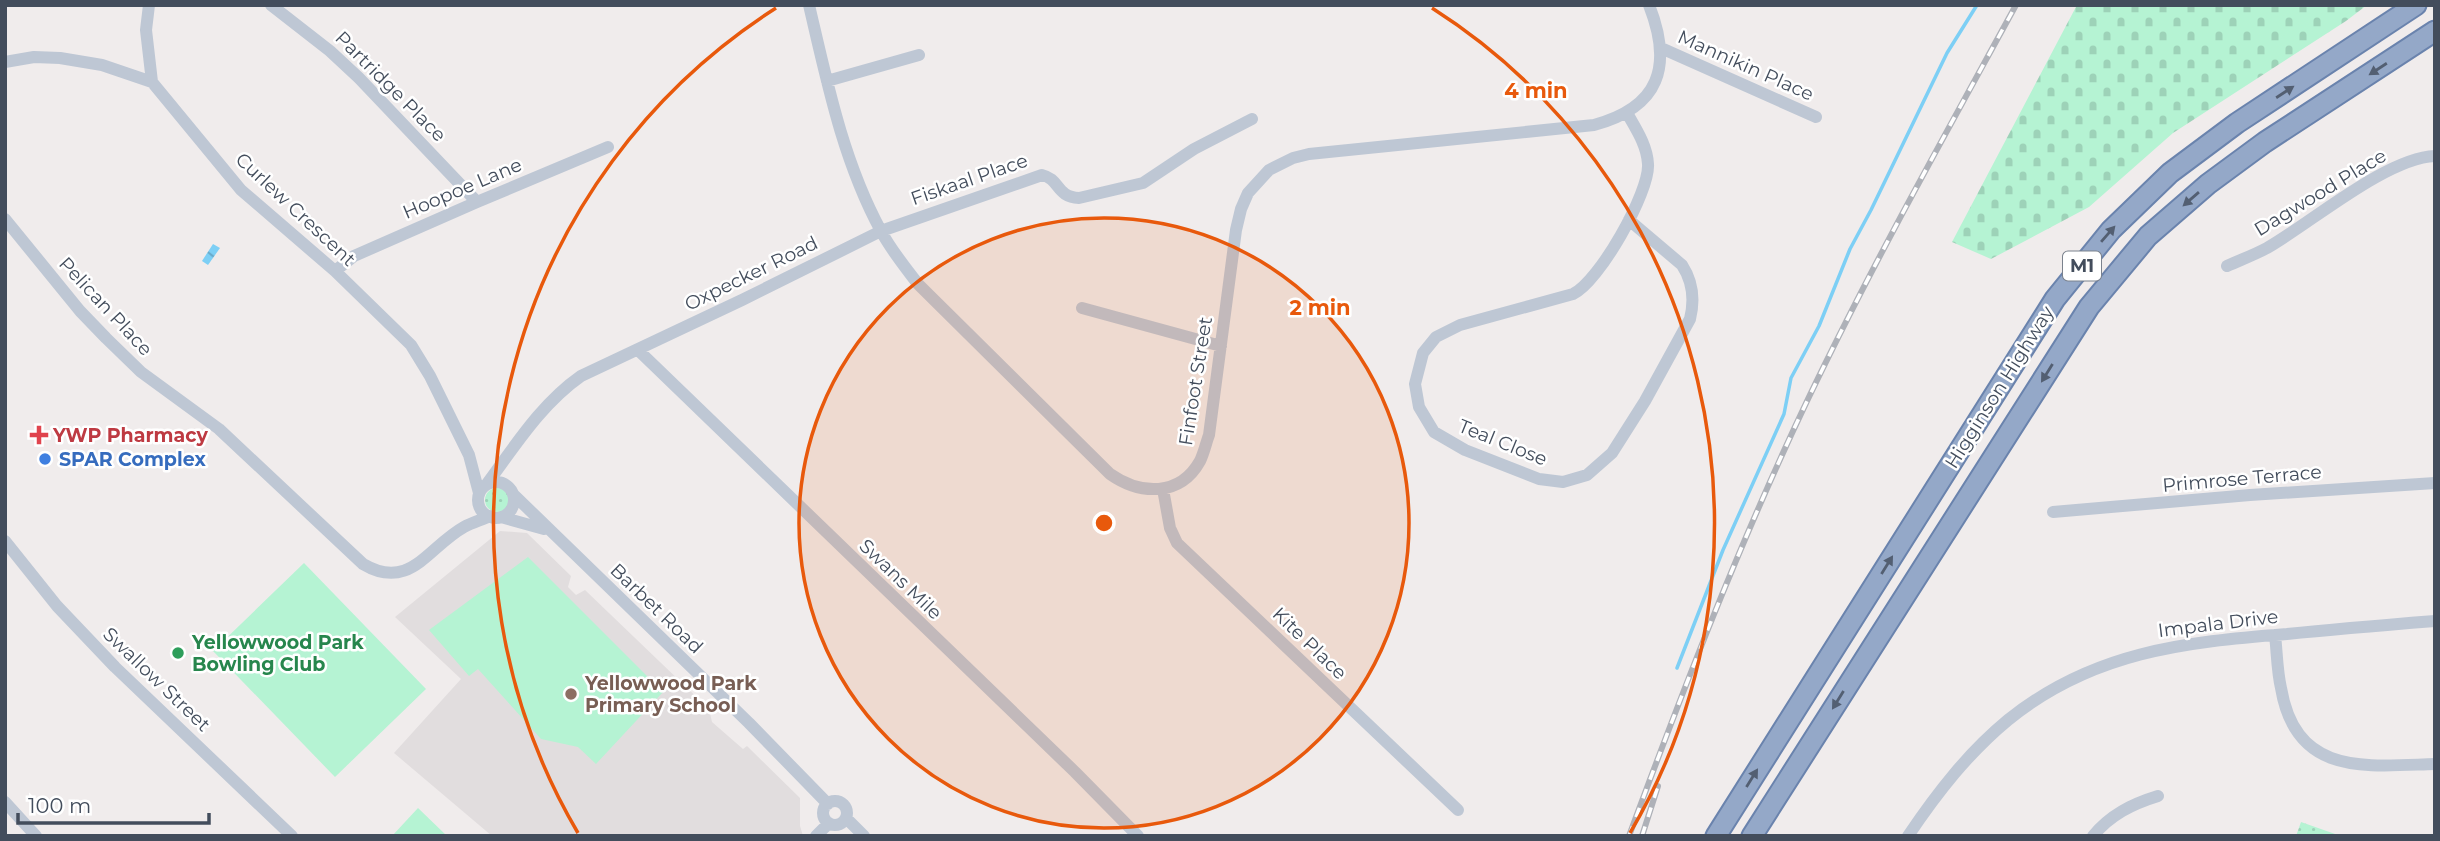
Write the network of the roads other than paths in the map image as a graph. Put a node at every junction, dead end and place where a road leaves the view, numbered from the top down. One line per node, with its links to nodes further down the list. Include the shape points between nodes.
1 (149, 5): 11 (street, via 146,30)
2 (271, 5): 17 (street, Partridge Place, via 359,78)
3 (809, 5): 10 (street)
4 (1649, 5): 7 (street, Finfoot Street)
5 (2416, 5): 50 (highway, Higginson Highway / M1, one-way to 5, via 2055,299 2111,230 2170,173 2226,131)
6 (2435, 31): 51 (highway, Higginson Highway / M1, one-way to 51, via 2208,184 2139,246 2089,307)
7 (1661, 48): 12 (street, Finfoot Street, via 1653,87); 13 (street, Mannikin Place)
8 (919, 55): 10 (street)
9 (5, 62): 11 (street, via 60,58 102,65)
10 (827, 81): 20 (street, via 858,180)
11 (152, 82): 22 (street, Curlew Crescent, via 241,190)
12 (1627, 113): 19 (street, Teal Close, via 1640,135 1648,165 1645,188); 24 (street, Finfoot Street, via 1594,125 1309,154 1269,170 1252,187 1241,209)
13 (1816, 117)
14 (1252, 119): 20 (street, Fiskaal Place, via 1194,149 1155,177 1129,187 1072,198 1042,175)
15 (608, 147): 17 (street, Hoopoe Lane)
16 (2435, 156): 21 (street, Dagwood Place, via 2401,164 2266,248)
17 (477, 202): 22 (street, Hoopoe Lane, via 354,256)
18 (5, 219): 33 (street, Pelican Place, via 80,311 141,372 219,429 346,550 375,571 411,569)
19 (1629, 220): 19 (street, Teal Close, via 1593,279 1580,291 1452,327 1436,337 1423,353 1415,384 1419,407 1434,432 1465,450 1547,481 1578,479 1604,463 1645,401 1692,310 1691,281 1682,265)
20 (881, 231): 25 (street, Oxpecker Road); 29 (street, via 918,284 1110,474 1141,489)
21 (2227, 266)
22 (335, 271): 26 (street, Curlew Crescent, via 411,345)
23 (1082, 308): 24 (street)
24 (1221, 346): 29 (street, Finfoot Street, via 1209,435 1200,460 1178,484)
25 (638, 350): 28 (street, Oxpecker Road, via 563,388); 49 (street, Swans Mile)
26 (469, 455): 28 (street, Curlew Crescent); 28 (street, Curlew Crescent)
27 (2435, 482): 31 (street, Primrose Terrace)
28 (489, 486): 30 (street, via 508,486); 32 (street, via 481,509); 33 (street)
29 (1163, 489): 42 (street, Kite Place, via 1177,543)
30 (514, 495): 32 (street, via 510,511); 34 (street, Barbet Road)
31 (2053, 512)
32 (495, 517): 33 (street); 34 (street, Barbet Road)
33 (463, 527)
34 (547, 530): 41 (street, Barbet Road)
35 (5, 541): 46 (street, Swallow Street, via 57,606 115,667)
36 (2435, 621): 37 (street, Impala Drive)
37 (2275, 635): 38 (street, via 2287,712 2313,749 2357,766); 52 (street, Impala Drive, via 2152,650 2065,683 2009,719 1981,744 1933,798)
38 (2435, 764)
39 (2158, 796): 53 (street, via 2134,803)
40 (5, 802): 45 (street)
41 (828, 804): 43 (street, via 841,803); 44 (street, via 823,813)
42 (1458, 810)
43 (846, 818): 44 (street, via 840,824); 48 (street)
44 (829, 823): 47 (street)
45 (36, 836)
46 (292, 836)
47 (816, 836)
48 (864, 836)
49 (1138, 836)
50 (1716, 836)
51 (1752, 836)
52 (1908, 836)
53 (2093, 836)

